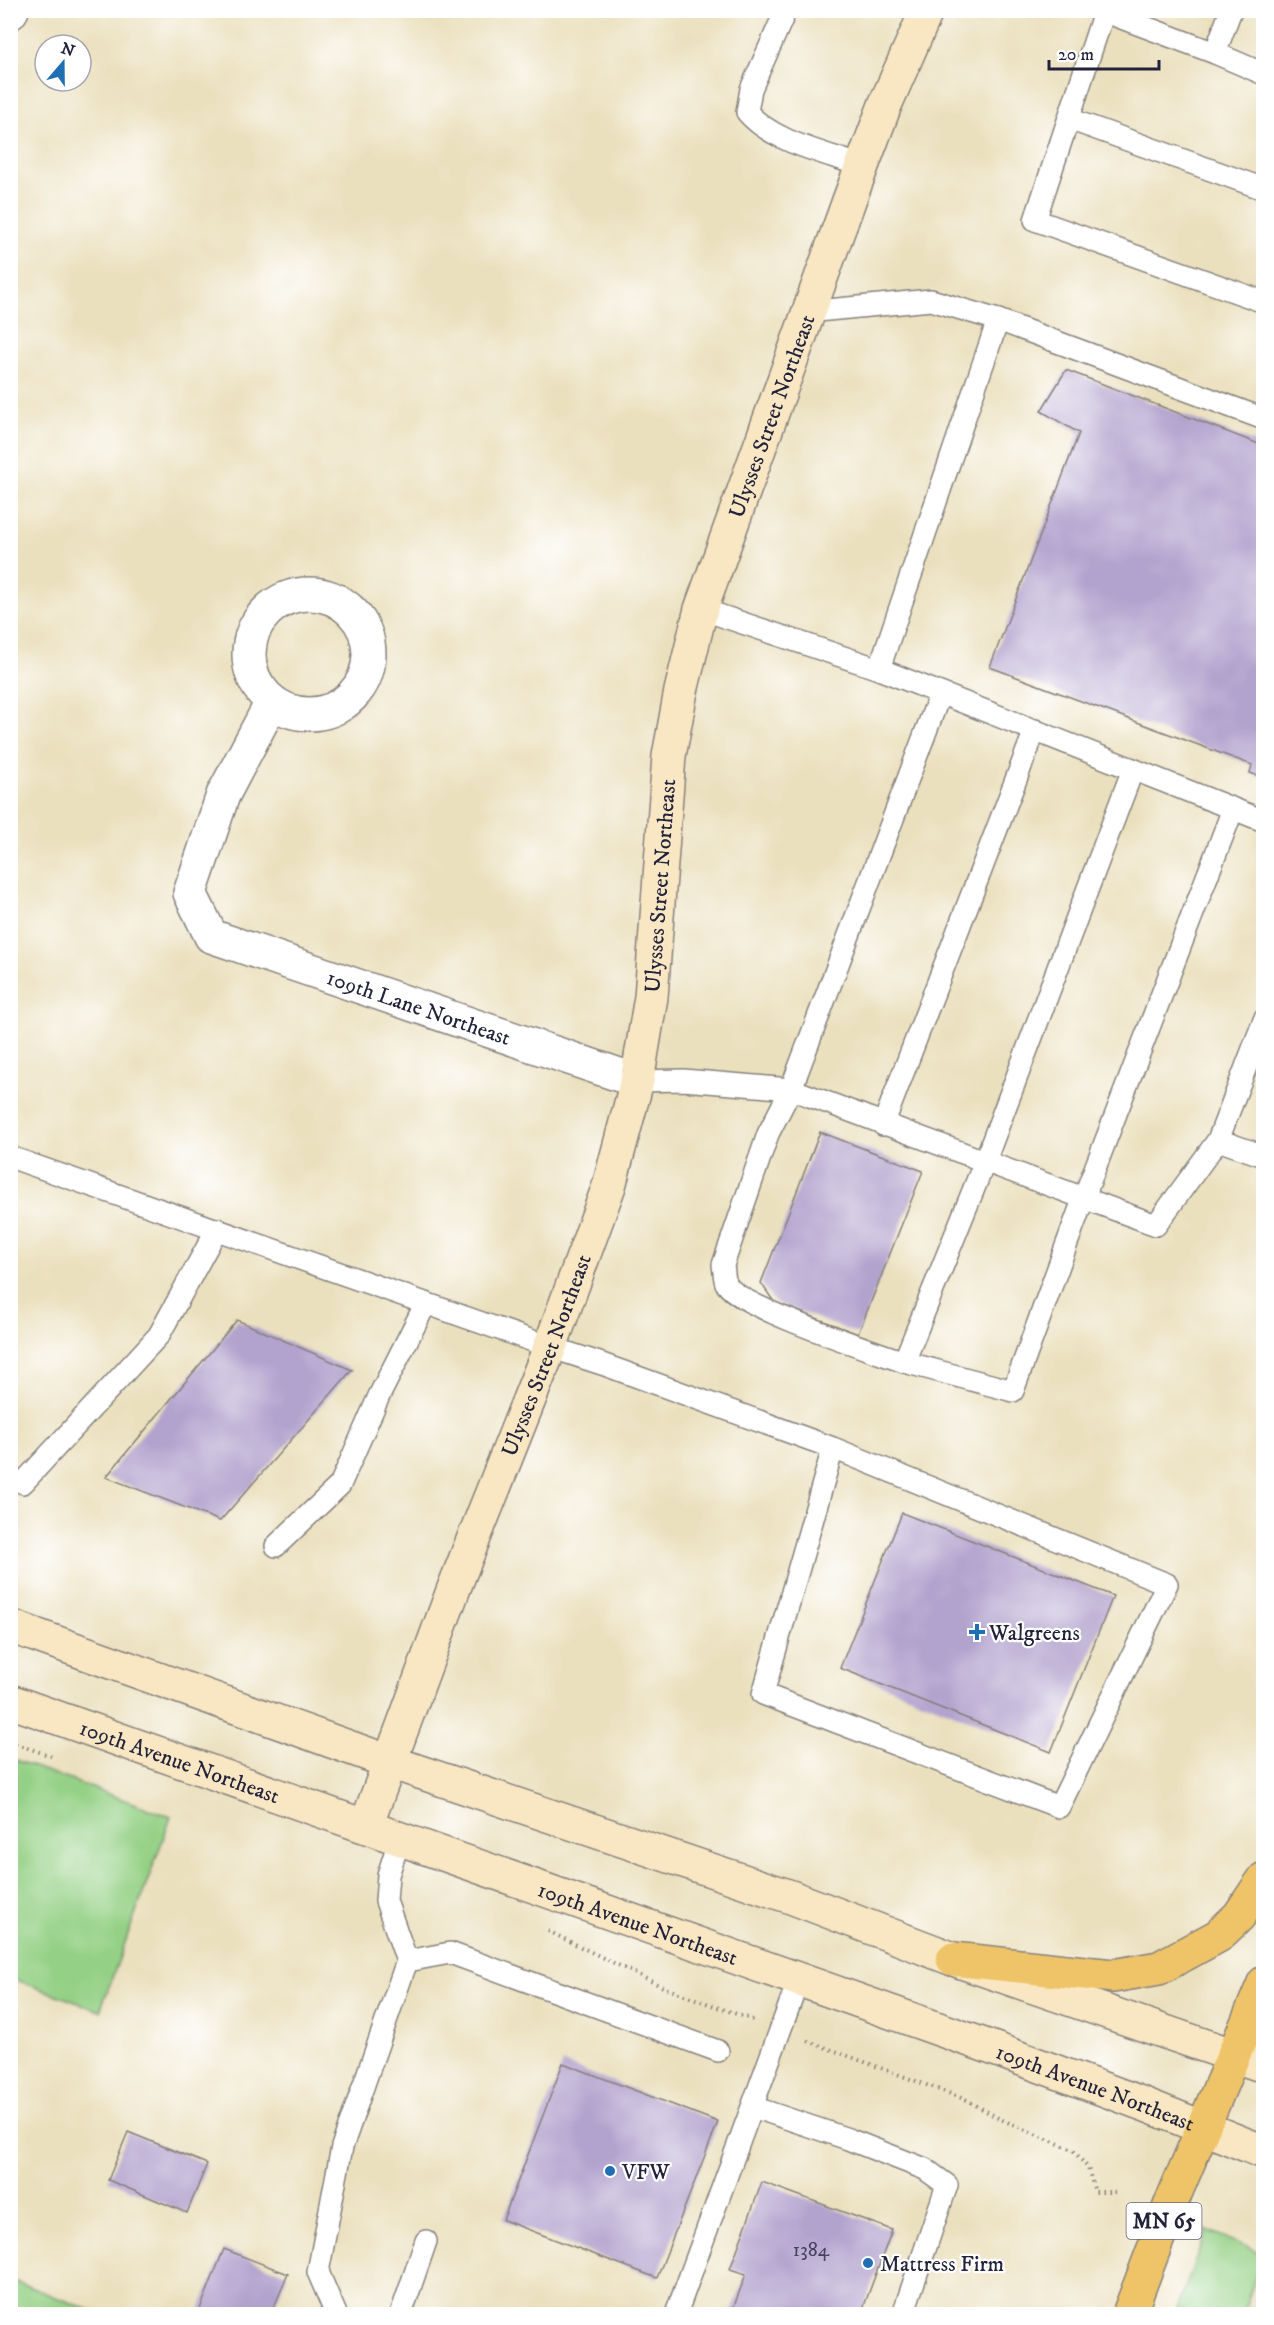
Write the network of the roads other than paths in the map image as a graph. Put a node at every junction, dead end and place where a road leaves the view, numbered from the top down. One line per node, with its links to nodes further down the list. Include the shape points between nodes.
1 (786, 10): 8 (lane, via 751,89 747,112 757,124 779,136)
2 (927, 10): 8 (main road, Ulysses Street Northeast)
3 (1231, 10): 5 (lane)
4 (1102, 11): 5 (lane); 7 (lane)
5 (1215, 53): 6 (lane)
6 (1263, 74)
7 (1068, 119): 9 (lane); 10 (lane, via 1035,220)
8 (862, 166): 11 (main road, Ulysses Street Northeast)
9 (1263, 189)
10 (1263, 302)
11 (807, 312): 12 (lane, via 931,300); 14 (main road, Ulysses Street Northeast)
12 (998, 320): 13 (lane); 15 (lane)
13 (1263, 419)
14 (701, 609): 15 (lane); 23 (main road, Ulysses Street Northeast, via 669,756 652,985)
15 (879, 669): 16 (lane)
16 (940, 694): 18 (lane); 24 (lane)
17 (272, 702): 23 (street, 109th Lane Northeast, via 223,795 190,893 211,936)
18 (1035, 730): 19 (lane); 25 (lane)
19 (1133, 769): 20 (lane); 29 (lane)
20 (1233, 809): 21 (lane); 30 (lane)
21 (1263, 821)
22 (1263, 1020): 26 (lane)
23 (637, 1081): 24 (lane, via 683,1080); 33 (main road, Ulysses Street Northeast, via 609,1186)
24 (790, 1089): 25 (lane); 34 (lane, via 768,1134 723,1265 726,1284 735,1293 782,1316)
25 (883, 1125): 29 (lane)
26 (1218, 1140): 27 (lane); 30 (lane, via 1156,1225)
27 (1263, 1156)
28 (10, 1157): 31 (lane)
29 (985, 1161): 30 (lane); 34 (lane)
30 (1083, 1197): 34 (lane, via 1013,1391)
31 (217, 1229): 32 (lane); 36 (lane, via 159,1335)
32 (426, 1303): 33 (lane); 37 (lane, via 340,1485)
33 (550, 1347): 35 (lane); 40 (main road, Ulysses Street Northeast)
34 (904, 1362)
35 (833, 1448): 35 (lane, via 763,1694 1059,1807 1167,1584)
36 (23, 1483)
37 (276, 1546)
38 (10, 1626): 40 (main road)
39 (10, 1701): 41 (main road, 109th Avenue Northeast)
40 (390, 1762): 41 (main road, Ulysses Street Northeast); 44 (main road, via 791,1897)
41 (366, 1826): 42 (main road, 109th Avenue Northeast)
42 (400, 1838): 45 (lane, via 388,1875 386,1901); 46 (main road, 109th Avenue Northeast)
43 (1263, 1879): 44 (highway, via 1239,1916 1218,1936 1159,1968 1113,1976)
44 (953, 1959): 49 (main road)
45 (407, 1961): 48 (lane, via 450,1953); 54 (lane, via 342,2147 318,2272)
46 (799, 1979): 50 (lane); 51 (main road, 109th Avenue Northeast)
47 (1263, 1983): 49 (highway, MN 65)
48 (718, 2051)
49 (1249, 2060): 51 (highway, MN 65)
50 (753, 2107): 56 (lane); 57 (lane, via 925,2169 947,2185)
51 (1202, 2127): 52 (main road, 109th Avenue Northeast); 58 (highway, MN 65)
52 (1263, 2152)
53 (426, 2241): 55 (lane)
54 (336, 2314)
55 (401, 2314)
56 (676, 2314)
57 (903, 2314)
58 (1129, 2314)

